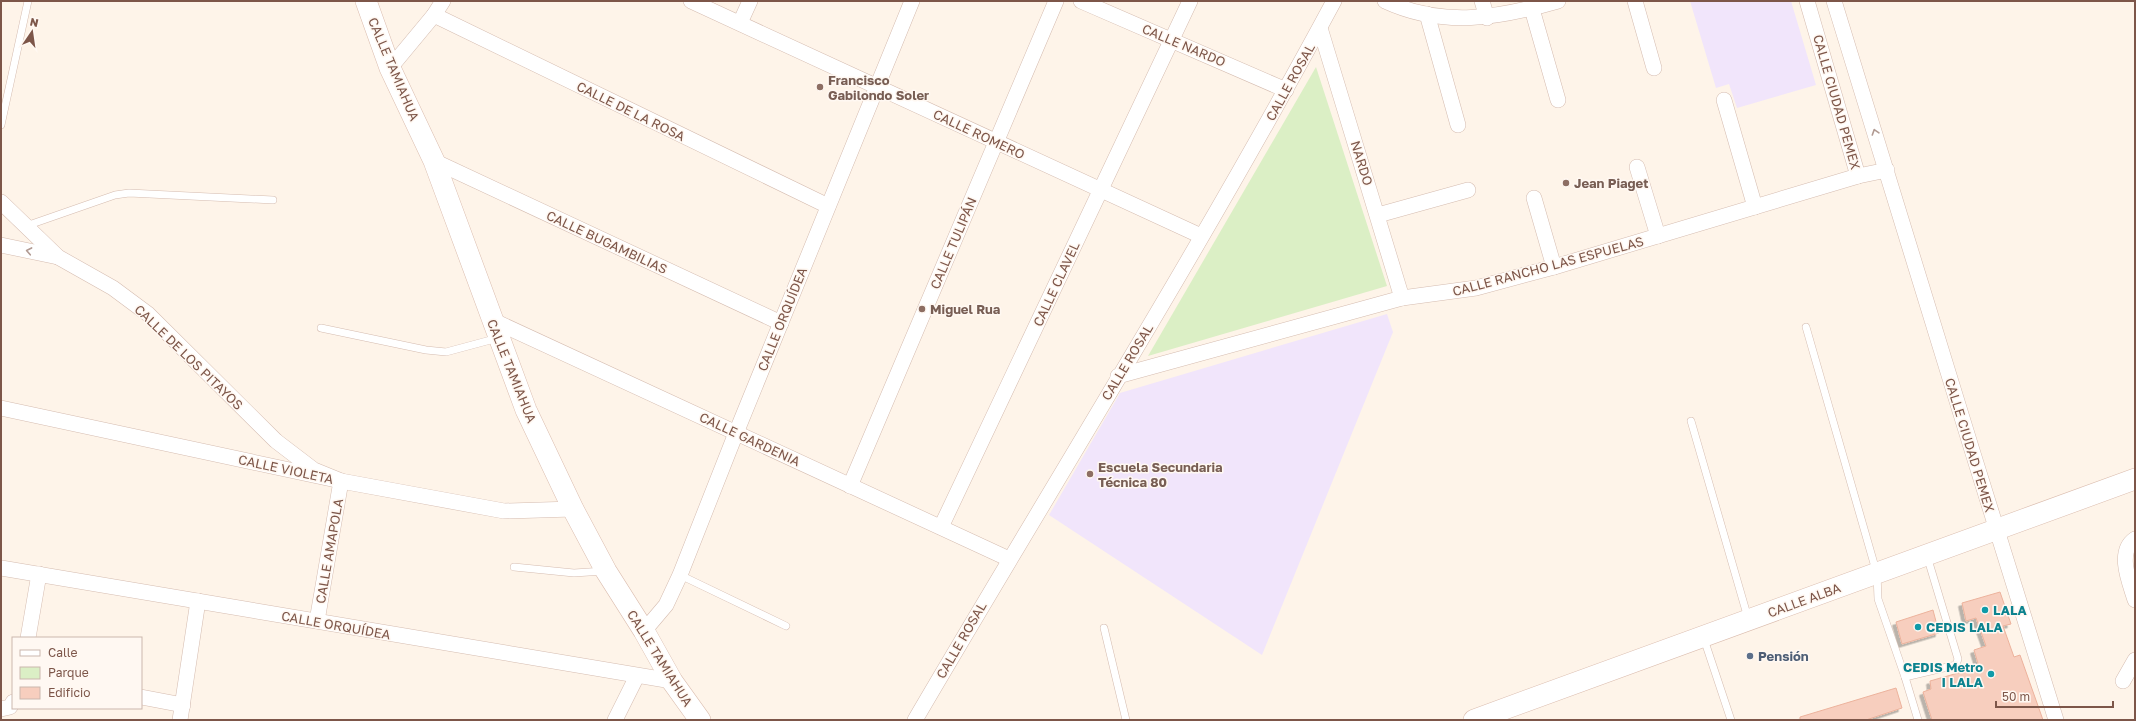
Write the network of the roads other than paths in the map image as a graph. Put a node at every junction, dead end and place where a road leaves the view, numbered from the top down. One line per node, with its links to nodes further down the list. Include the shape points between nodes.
1 (28, 1): 30 (lane)
2 (366, 1): 24 (street, CALLE TAMIAHUA)
3 (443, 1): 19 (street)
4 (691, 1): 21 (street, CALLE ROMERO)
5 (750, 1): 21 (street)
6 (912, 1): 26 (street, CALLE ORQUÍDEA)
7 (1056, 1): 32 (street, CALLE TULIPÁN)
8 (1081, 1): 23 (street, CALLE NARDO)
9 (1190, 1): 23 (street, CALLE CLAVEL)
10 (1334, 1): 22 (street, CALLE ROSAL)
11 (1385, 1): 18 (street)
12 (1482, 1): 20 (street)
13 (1558, 1): 17 (street)
14 (1635, 1): 25 (street)
15 (1807, 1): 36 (street, CALLE CIUDAD PEMEX)
16 (1834, 1): 35 (street, CALLE CIUDAD PEMEX, one-way to 16)
17 (1532, 9): 20 (street); 28 (street)
18 (1427, 14): 20 (street, via 1442,18); 31 (street)
19 (434, 15): 24 (street); 42 (street, CALLE DE LA ROSA)
20 (1487, 18)
21 (740, 24): 26 (street, CALLE ROMERO)
22 (1320, 28): 27 (street, CALLE ROSAL); 44 (street, NARDO)
23 (1172, 40): 27 (street, CALLE NARDO); 37 (street, CALLE CLAVEL)
24 (390, 68): 33 (street, CALLE TAMIAHUA)
25 (1654, 68)
26 (877, 86): 32 (street, CALLE ROMERO); 42 (street, CALLE ORQUÍDEA)
27 (1286, 90): 46 (street, CALLE ROSAL)
28 (1558, 100)
29 (1724, 100): 43 (street)
30 (1, 125)
31 (1458, 125)
32 (996, 142): 37 (street, CALLE ROMERO); 62 (street, CALLE TULIPÁN)
33 (434, 161): 52 (street, CALLE BUGAMBILIAS); 55 (street, CALLE TAMIAHUA)
34 (1637, 167): 47 (street)
35 (1887, 170): 36 (street, CALLE CIUDAD PEMEX); 65 (street, CALLE CIUDAD PEMEX)
36 (1858, 176): 43 (street, CALLE RANCHO LAS ESPUELAS)
37 (1101, 190): 46 (street, CALLE ROMERO); 64 (street, CALLE CLAVEL)
38 (1468, 190): 44 (street)
39 (1534, 198): 50 (street)
40 (273, 200): 45 (lane, via 130,193 115,195)
41 (1, 202): 45 (street, CALLE DE LOS PITAYOS)
42 (828, 206): 52 (street, CALLE ORQUÍDEA)
43 (1755, 207): 47 (street, CALLE RANCHO LAS ESPUELAS)
44 (1378, 215): 51 (street, NARDO)
45 (26, 226): 49 (street, CALLE DE LOS PITAYOS)
46 (1201, 236): 56 (street, CALLE ROSAL)
47 (1658, 236): 50 (street, CALLE RANCHO LAS ESPUELAS)
48 (2, 247): 49 (street, one-way to 48)
49 (58, 256): 61 (street, CALLE DE LOS PITAYOS, via 113,288 148,314 276,441 314,470)
50 (1554, 267): 51 (street, CALLE RANCHO LAS ESPUELAS, via 1462,292)
51 (1402, 298): 56 (street, CALLE RANCHO LAS ESPUELAS)
52 (781, 322): 59 (street, CALLE ORQUÍDEA)
53 (1806, 327): 73 (lane)
54 (321, 328): 55 (lane, via 440,351 461,349)
55 (495, 329): 59 (street, CALLE GARDENIA); 63 (street, CALLE TAMIAHUA, via 526,410)
56 (1118, 376): 68 (street, CALLE ROSAL)
57 (1, 408): 61 (street, CALLE VIOLETA)
58 (1691, 421): 77 (lane)
59 (736, 433): 62 (street, CALLE GARDENIA); 74 (street, CALLE ORQUÍDEA)
60 (2135, 479): 65 (street, CALLE ALBA)
61 (341, 481): 63 (street, CALLE VIOLETA, via 504,511); 78 (street, CALLE AMAPOLA)
62 (850, 486): 64 (street, CALLE GARDENIA)
63 (573, 509): 71 (street, CALLE TAMIAHUA)
64 (941, 527): 68 (street, CALLE GARDENIA)
65 (1995, 530): 67 (street, CALLE ALBA); 100 (street, CALLE CIUDAD PEMEX)
66 (2135, 539): 75 (street, via 2129,545 2126,566)
67 (1927, 555): 73 (street, CALLE ALBA); 86 (lane, via 1958,659 1956,665)
68 (1009, 559): 95 (street, CALLE ROSAL)
69 (514, 567): 71 (lane, via 574,574)
70 (1, 568): 72 (street, CALLE ORQUÍDEA)
71 (606, 571): 81 (street, CALLE TAMIAHUA)
72 (39, 574): 76 (street, CALLE ORQUÍDEA); 82 (street)
73 (1877, 574): 77 (street, CALLE ALBA); 86 (lane, via 1878,599)
74 (680, 575): 79 (lane); 81 (street, CALLE ORQUÍDEA, via 666,605)
75 (2135, 600)
76 (198, 601): 78 (street, CALLE ORQUÍDEA); 92 (street)
77 (1748, 620): 83 (street, CALLE ALBA)
78 (317, 621): 85 (street, CALLE ORQUÍDEA)
79 (786, 626)
80 (1104, 628): 96 (lane)
81 (644, 631): 87 (street, CALLE TAMIAHUA)
82 (28, 637)
83 (1703, 637): 97 (street, CALLE ALBA); 98 (lane)
84 (2135, 660): 88 (street)
85 (638, 676): 87 (street, CALLE ORQUÍDEA); 93 (street)
86 (1906, 677): 99 (lane)
87 (672, 681): 94 (street, CALLE TAMIAHUA)
88 (2123, 681)
89 (142, 697): 92 (street)
90 (12, 704): 91 (street, via 10,707)
91 (1, 709)
92 (181, 713)
93 (614, 720)
94 (700, 720)
95 (915, 720)
96 (1126, 720)
97 (1474, 720)
98 (1731, 720)
99 (1918, 720)
100 (2056, 720)

